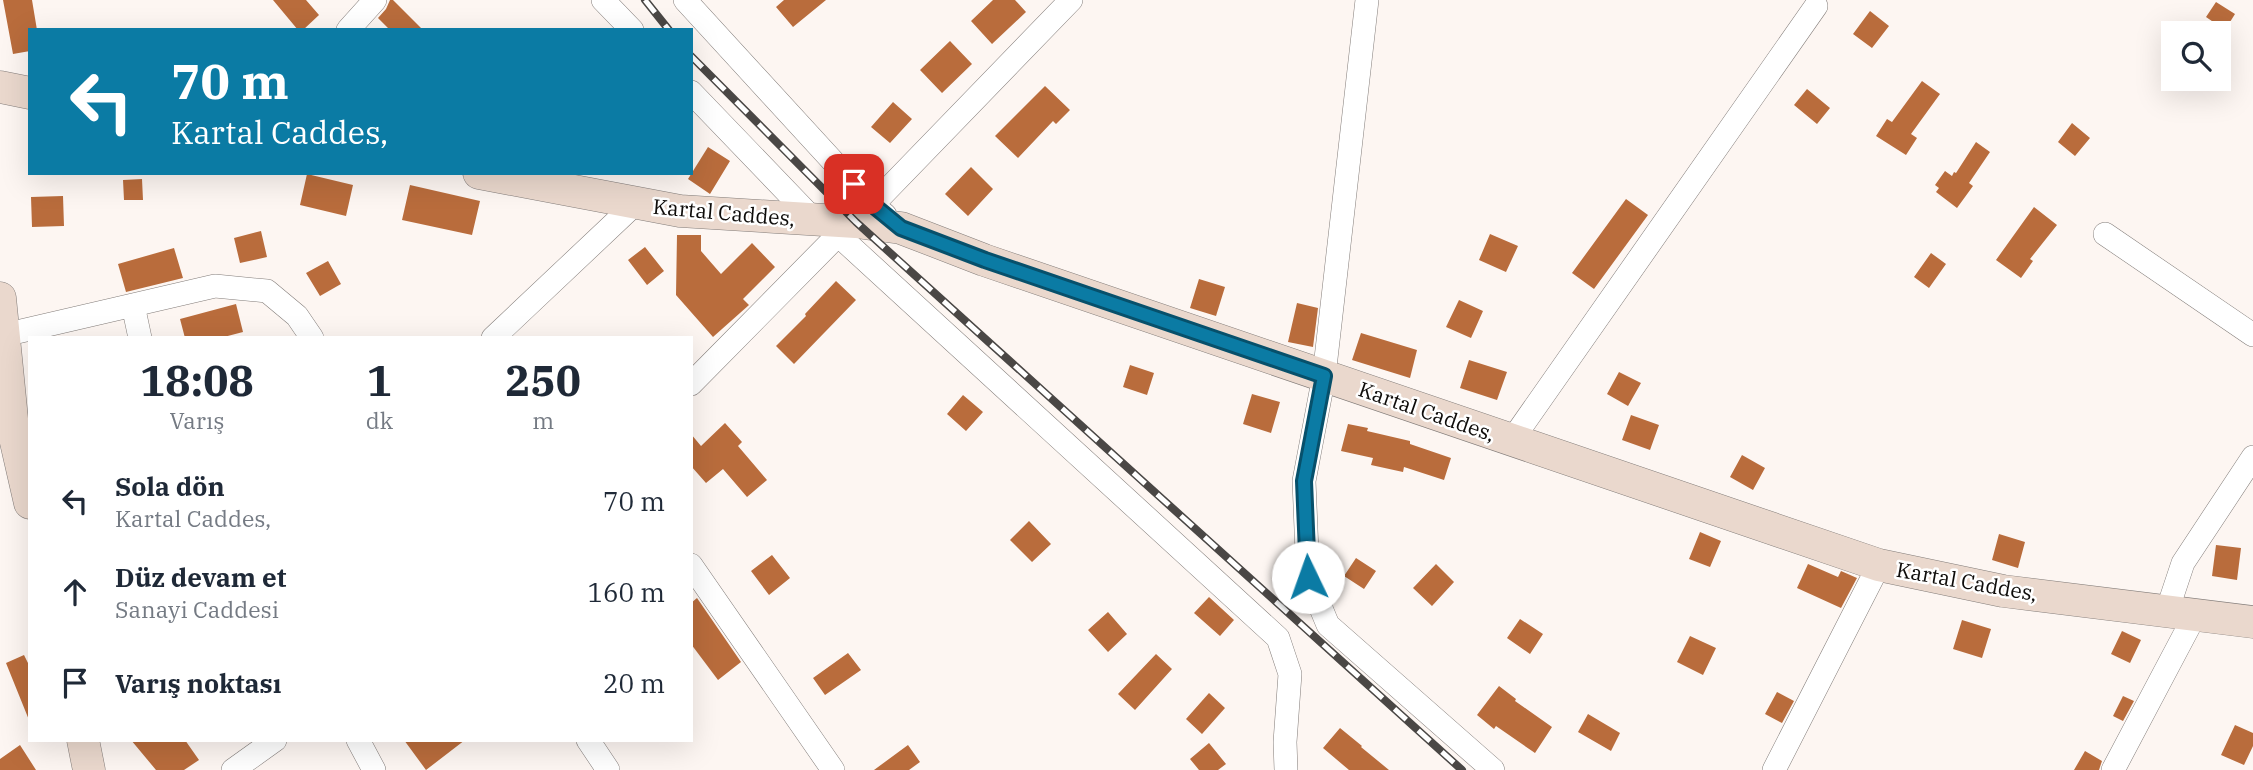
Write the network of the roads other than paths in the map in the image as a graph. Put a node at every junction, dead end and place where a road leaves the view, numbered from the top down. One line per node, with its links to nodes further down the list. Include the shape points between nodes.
1 (375, 0): 7 (street)
2 (603, 0): 8 (street)
3 (685, 0): 14 (street)
4 (1071, 0): 14 (street)
5 (1367, 0): 23 (street)
6 (1816, 6): 25 (street)
7 (350, 28)
8 (630, 28)
9 (0, 87): 10 (main road)
10 (28, 93)
11 (693, 94): 14 (street)
12 (490, 175): 13 (main road, Kartal Caddes,)
13 (636, 203): 14 (main road, Kartal Caddes,, via 680,211); 22 (street)
14 (845, 220): 23 (main road, Kartal Caddes,, via 901,228); 24 (street); 42 (street, via 1278,638 1290,674)
15 (2105, 234): 19 (street)
16 (0, 298): 18 (main road)
17 (133, 305): 18 (street); 20 (street); 21 (street, via 215,286 267,291 297,316)
18 (4, 335): 26 (main road, via 13,429)
19 (2253, 335)
20 (140, 336)
21 (311, 336)
22 (495, 336)
23 (1324, 376): 25 (main road, Kartal Caddes,); 43 (street, via 1304,481 1308,577 1328,625)
24 (693, 382)
25 (1512, 440): 29 (main road, Kartal Caddes,)
26 (9, 454): 28 (main road)
27 (2253, 457): 31 (street, via 2183,563)
28 (28, 498)
29 (1879, 565): 31 (main road, Kartal Caddes,, via 2003,590); 44 (street)
30 (693, 568): 41 (street)
31 (2181, 613): 32 (main road, Kartal Caddes,); 45 (street)
32 (2253, 622)
33 (83, 742): 37 (main road)
34 (272, 742): 38 (street)
35 (359, 742): 39 (street)
36 (589, 742): 40 (street)
37 (89, 770)
38 (233, 770)
39 (374, 770)
40 (608, 770)
41 (833, 770)
42 (1286, 770)
43 (1493, 770)
44 (1774, 770)
45 (2113, 770)

